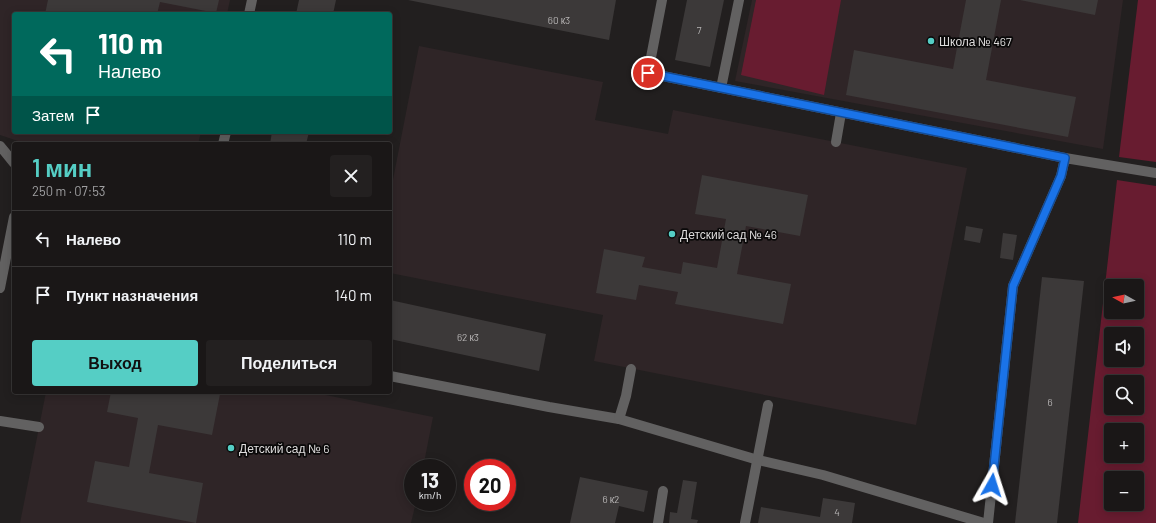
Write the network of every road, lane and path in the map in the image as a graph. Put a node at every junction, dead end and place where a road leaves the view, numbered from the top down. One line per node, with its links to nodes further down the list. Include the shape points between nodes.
1 (252, 0): 4 (lane)
2 (662, 0): 5 (lane, via 648,73)
3 (739, 0): 5 (lane)
4 (249, 12)
5 (721, 88): 6 (lane)
6 (841, 113): 7 (lane); 9 (lane)
7 (836, 142)
8 (0, 146): 10 (lane)
9 (1065, 158): 11 (lane); 25 (lane, via 1061,176 1013,286)
10 (12, 161)
11 (1156, 173)
12 (12, 231): 13 (lane)
13 (0, 288)
14 (631, 369): 17 (lane)
15 (392, 376): 17 (lane)
16 (768, 405): 20 (lane)
17 (619, 419): 20 (lane)
18 (0, 421): 19 (lane)
19 (39, 427)
20 (758, 460): 23 (lane); 24 (lane, via 823,475)
21 (663, 491): 22 (lane)
22 (658, 523)
23 (745, 523)
24 (984, 523)
25 (988, 523)

